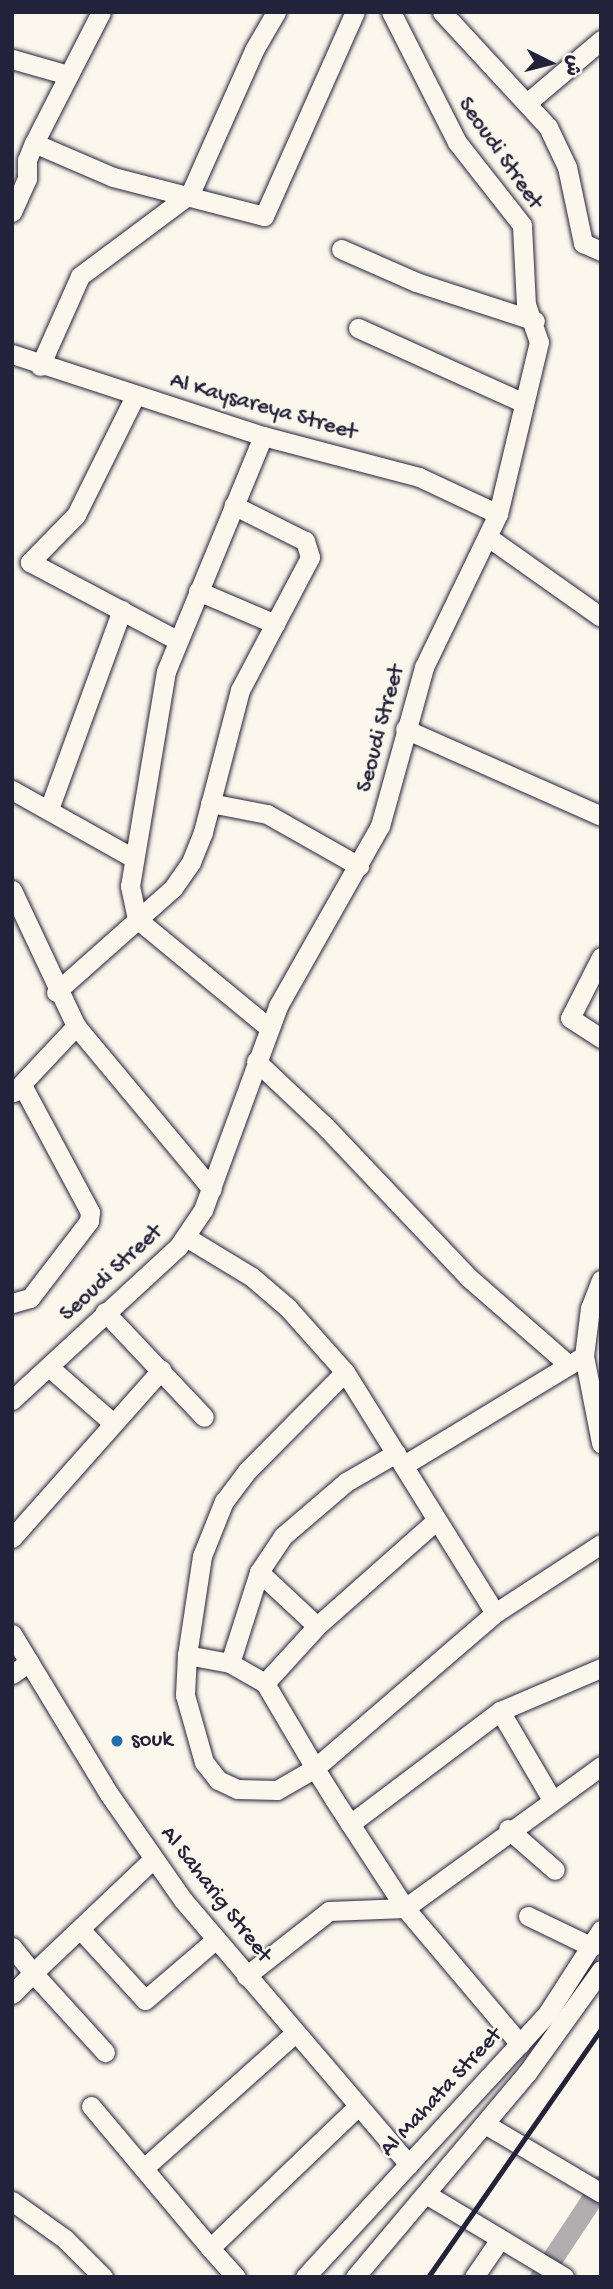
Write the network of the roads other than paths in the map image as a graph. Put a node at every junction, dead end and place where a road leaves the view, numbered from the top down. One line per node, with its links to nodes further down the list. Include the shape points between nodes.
1 (102, 12): 8 (street)
2 (276, 12): 11 (street, via 254,50)
3 (355, 12): 11 (street, via 268,214 258,216)
4 (391, 12): 15 (street, Seoudi Street, via 457,142 519,217 526,304)
5 (442, 12): 9 (street)
6 (601, 40): 9 (street)
7 (12, 59): 8 (street)
8 (68, 75): 10 (street)
9 (528, 102): 14 (street, via 548,127 567,167 583,243)
10 (34, 143): 11 (street, via 113,177); 12 (street, via 27,160 27,179)
11 (190, 194): 18 (street, via 80,276)
12 (12, 212)
13 (341, 249): 15 (street, via 416,282)
14 (601, 251)
15 (535, 321): 20 (street, Seoudi Street, via 538,342)
16 (358, 328): 20 (street)
17 (12, 354): 18 (street, Al Kaysareya Street)
18 (40, 366): 19 (street, Al Kaysareya Street)
19 (135, 397): 21 (street, Al Kaysareya Street); 26 (street, via 76,515 30,562)
20 (524, 403): 23 (street, Seoudi Street)
21 (263, 436): 22 (street); 23 (street, Al Kaysareya Street, via 419,477)
22 (233, 505): 25 (street); 28 (street, via 305,541 310,550)
23 (498, 514): 24 (street, Seoudi Street)
24 (488, 537): 27 (street); 30 (street, Seoudi Street, via 440,628)
25 (198, 592): 28 (street); 29 (street)
26 (122, 610): 29 (street); 33 (street)
27 (599, 612)
28 (275, 624): 32 (street, via 240,690)
29 (177, 640): 35 (street, via 159,696)
30 (405, 729): 34 (street); 36 (street, Seoudi Street, via 386,807)
31 (12, 790): 33 (street)
32 (210, 803): 36 (street, via 267,814); 38 (street, via 191,862 173,888)
33 (49, 809): 35 (street)
34 (601, 816)
35 (133, 858): 38 (street, via 131,900)
36 (359, 866): 42 (street, Seoudi Street, via 301,962)
37 (12, 890): 40 (street)
38 (138, 919): 40 (street); 42 (street)
39 (601, 957): 43 (street, via 569,1018)
40 (56, 992): 41 (street)
41 (76, 1026): 45 (street); 46 (street)
42 (269, 1028): 44 (street, Seoudi Street)
43 (601, 1038)
44 (256, 1061): 46 (street, Seoudi Street); 51 (street, via 324,1125 468,1277)
45 (17, 1089): 49 (street, via 90,1212 89,1221 30,1298)
46 (212, 1189): 47 (street, Seoudi Street)
47 (186, 1237): 50 (street, Seoudi Street); 54 (street, via 252,1277)
48 (601, 1280): 51 (street)
49 (12, 1303)
50 (106, 1312): 52 (street, Seoudi Street); 53 (street)
51 (577, 1360): 58 (street); 59 (street)
52 (49, 1367): 55 (street, Seoudi Street); 57 (street)
53 (161, 1370): 56 (street); 57 (street)
54 (345, 1372): 59 (street); 67 (street, via 247,1471 224,1501 202,1556)
55 (12, 1400)
56 (204, 1417)
57 (113, 1423): 61 (street)
58 (601, 1443)
59 (400, 1459): 60 (street); 63 (street, via 346,1482 283,1536)
60 (437, 1520): 64 (street); 65 (street)
61 (12, 1538)
62 (601, 1544): 64 (street)
63 (259, 1572): 65 (street); 69 (street)
64 (495, 1613): 75 (street)
65 (317, 1626): 72 (street)
66 (12, 1634): 68 (street, Al Saharig Street)
67 (187, 1655): 69 (street); 75 (street, via 185,1695 191,1728 204,1762 218,1780 237,1790 258,1793 277,1790)
68 (29, 1662): 71 (street); 79 (street, Al Saharig Street)
69 (230, 1663): 72 (street)
70 (601, 1668): 73 (street)
71 (12, 1674)
72 (265, 1684): 75 (street)
73 (500, 1712): 76 (street); 77 (street)
74 (601, 1766): 76 (street)
75 (315, 1768): 77 (street)
76 (551, 1798): 78 (street)
77 (350, 1824): 81 (street)
78 (508, 1829): 80 (street); 81 (street)
79 (153, 1859): 83 (street); 85 (street, Al Saharig Street)
80 (555, 1870)
81 (405, 1908): 89 (street, via 329,1911); 92 (street)
82 (528, 1916): 84 (street)
83 (80, 1929): 85 (street, via 145,2000); 88 (street)
84 (596, 1939): 92 (street, Al Mahata Street, via 563,1993)
85 (215, 1940): 89 (street, Al Saharig Street)
86 (12, 1947): 88 (street)
87 (601, 1970): 96 (street, Al Mahata Street)
88 (33, 1973): 90 (street); 93 (street)
89 (246, 1976): 91 (street, Al Saharig Street)
90 (12, 1994)
91 (295, 2033): 95 (street, Al Saharig Street); 98 (street)
92 (520, 2044): 97 (street, Al Mahata Street)
93 (105, 2052)
94 (91, 2106): 98 (street)
95 (358, 2106): 97 (street, Al Saharig Street); 103 (street)
96 (485, 2124): 99 (street); 100 (street, Al Mahata Street)
97 (409, 2165): 106 (street, Al Mahata Street)
98 (144, 2168): 103 (street)
99 (601, 2193)
100 (426, 2194): 102 (street); 107 (street, Al Mahata Street)
101 (12, 2201): 105 (street, via 65,2238)
102 (500, 2239): 108 (street); 109 (street)
103 (211, 2248): 104 (street)
104 (227, 2274)
105 (103, 2277)
106 (304, 2277)
107 (355, 2277)
108 (474, 2277)
109 (564, 2277)

